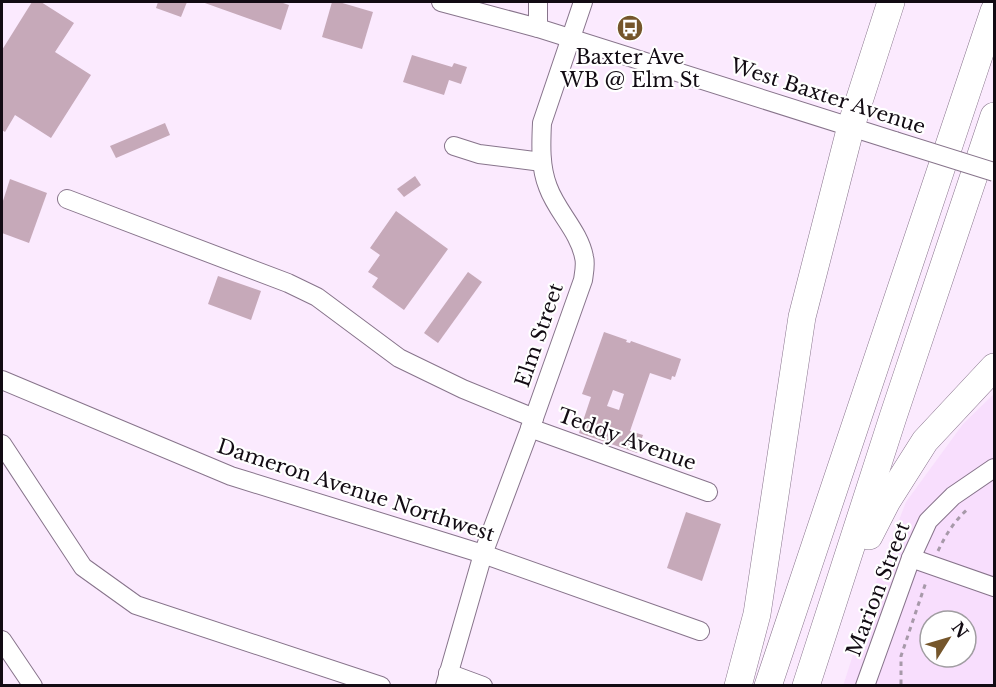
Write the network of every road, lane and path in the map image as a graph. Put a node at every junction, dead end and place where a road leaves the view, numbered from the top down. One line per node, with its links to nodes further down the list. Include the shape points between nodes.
1 (538, 2): 7 (street)
2 (583, 2): 8 (street, Elm Street)
3 (891, 2): 10 (highway)
4 (450, 3): 5 (street, West Baxter Avenue)
5 (492, 9): 7 (street, West Baxter Avenue)
6 (994, 11): 32 (highway)
7 (538, 28): 8 (street, West Baxter Avenue)
8 (570, 38): 10 (street, West Baxter Avenue); 12 (street, Elm Street, via 542,123)
9 (994, 116): 24 (highway)
10 (851, 126): 13 (street, West Baxter Avenue, bridge); 31 (highway, via 802,317 757,614)
11 (454, 146): 12 (street, via 479,154)
12 (542, 162): 17 (street, Elm Street, via 555,203 579,240 585,259 583,280)
13 (994, 172)
14 (67, 199): 17 (street, Teddy Avenue, via 317,297 399,358)
15 (994, 367): 24 (highway, via 925,441 887,501)
16 (2, 380): 21 (street, Dameron Avenue Northwest, via 231,476)
17 (532, 423): 20 (street, Teddy Avenue); 21 (street, Elm Street)
18 (2, 444): 29 (street, via 83,567 136,605)
19 (994, 468): 22 (street, Marion Street, via 953,496 928,521)
20 (708, 492)
21 (483, 554): 25 (street, Dameron Avenue Northwest); 27 (street, Elm Street)
22 (911, 558): 23 (street); 34 (street, Marion Street)
23 (994, 587)
24 (830, 615): 33 (highway)
25 (700, 631)
26 (2, 640): 28 (street)
27 (447, 679): 30 (street)
28 (33, 686)
29 (381, 686)
30 (483, 686)
31 (738, 686)
32 (768, 686)
33 (806, 686)
34 (866, 686)

